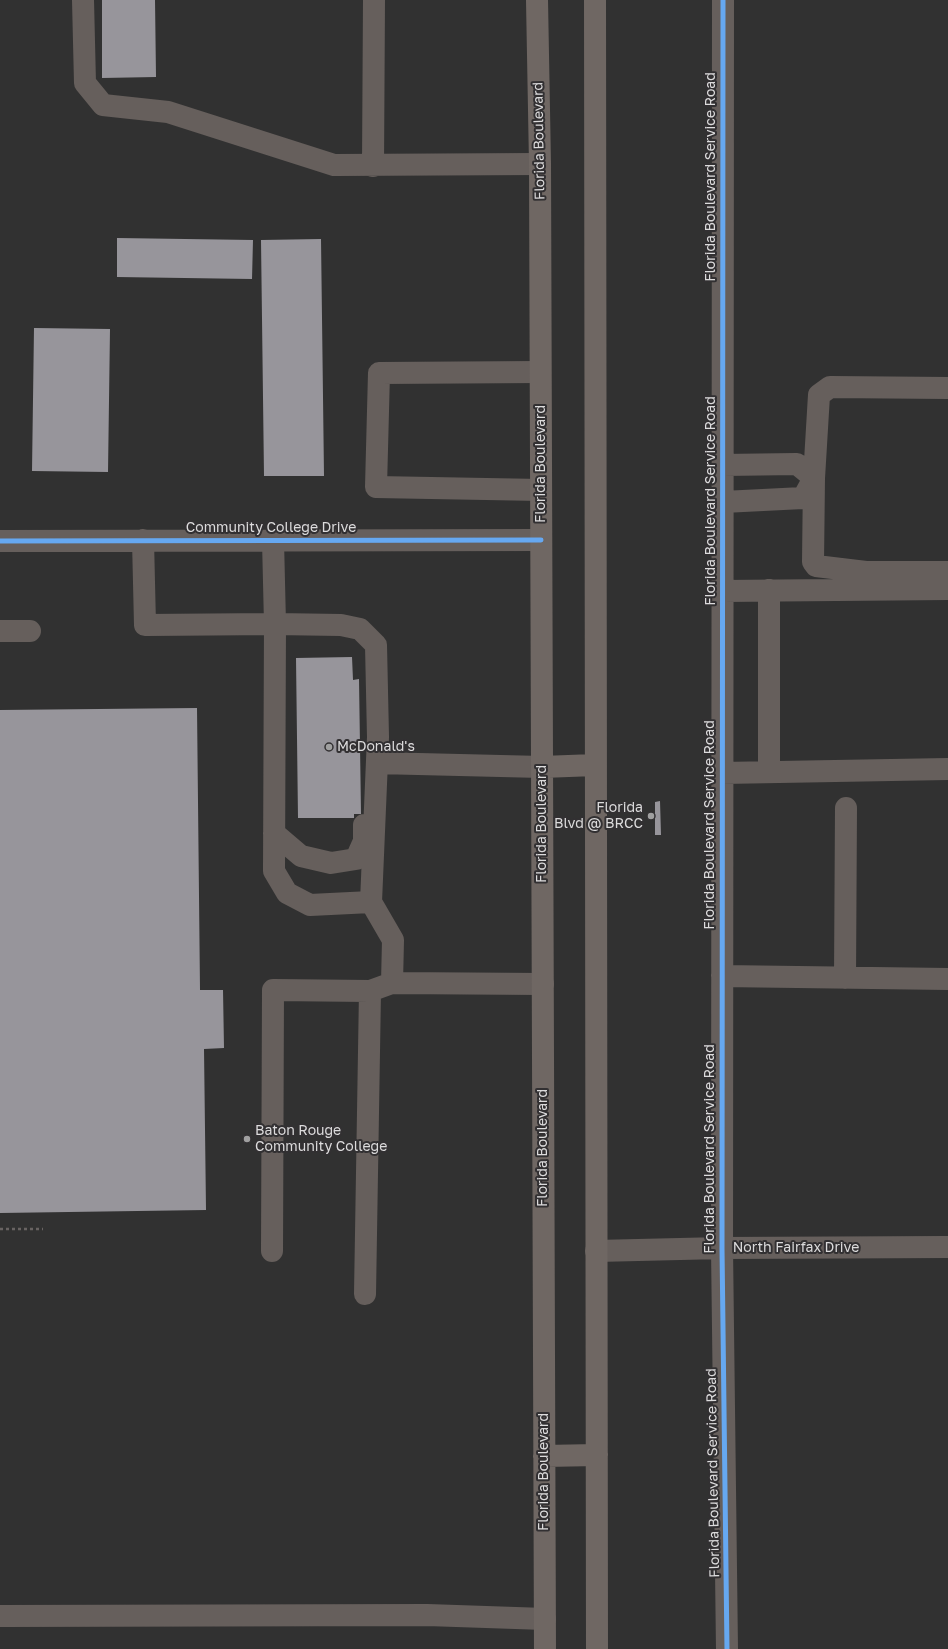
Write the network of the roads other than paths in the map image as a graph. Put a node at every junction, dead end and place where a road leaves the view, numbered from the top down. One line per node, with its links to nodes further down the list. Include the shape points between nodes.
1 (83, 0): 7 (street, via 85,83 102,104 168,112 334,165)
2 (374, 0): 7 (street)
3 (537, 0): 6 (main road, Florida Boulevard)
4 (595, 0): 27 (main road)
5 (723, 0): 10 (street, Florida Boulevard Service Road)
6 (540, 164): 7 (street); 8 (main road, Florida Boulevard)
7 (373, 166)
8 (540, 372): 12 (main road, Florida Boulevard); 12 (street, via 379,373 376,487)
9 (948, 388): 11 (street, via 830,387 822,391 819,395)
10 (723, 465): 11 (street, via 797,464); 13 (street, Florida Boulevard Service Road)
11 (814, 478): 13 (street, via 803,498); 18 (street, via 813,562 816,566 866,572)
12 (541, 490): 16 (main road, Florida Boulevard)
13 (723, 502): 21 (street, Florida Boulevard Service Road)
14 (143, 540): 15 (street, Community College Drive); 17 (street, Community College Drive); 22 (street, via 145,625)
15 (273, 540): 16 (street, Community College Drive); 22 (street)
16 (541, 540): 28 (main road, Florida Boulevard)
17 (0, 541)
18 (948, 572)
19 (769, 590): 20 (street); 21 (street); 30 (street)
20 (948, 590)
21 (723, 591): 31 (street, Florida Boulevard Service Road)
22 (275, 624): 25 (street, via 341,625 360,629 376,645); 33 (street)
23 (0, 631): 24 (street)
24 (30, 631)
25 (376, 668): 26 (street); 33 (street, via 365,681 364,841 356,859 331,863 301,856)
26 (377, 763): 28 (street); 34 (street)
27 (595, 765): 28 (main road); 44 (main road)
28 (542, 766): 39 (main road, Florida Boulevard)
29 (948, 769): 30 (street)
30 (769, 772): 31 (street)
31 (722, 773): 35 (street, Florida Boulevard Service Road)
32 (846, 808): 36 (street)
33 (274, 833): 34 (street, via 274,871 287,894 310,905)
34 (371, 902): 38 (street, via 394,940)
35 (722, 976): 36 (street); 42 (street, Florida Boulevard Service Road)
36 (845, 978): 37 (street)
37 (948, 980)
38 (392, 983): 39 (street); 40 (street)
39 (543, 984): 46 (main road, Florida Boulevard)
40 (370, 991): 43 (street, via 274,990); 45 (street)
41 (948, 1247): 42 (street, North Fairfax Drive)
42 (722, 1248): 44 (street, North Fairfax Drive); 52 (street, Florida Boulevard Service Road)
43 (272, 1251)
44 (596, 1251): 47 (main road)
45 (365, 1294)
46 (544, 1456): 47 (main road); 49 (main road, Florida Boulevard)
47 (597, 1456): 51 (main road)
48 (0, 1616): 49 (street, via 427,1615)
49 (545, 1619): 50 (main road, Florida Boulevard)
50 (545, 1649)
51 (597, 1649)
52 (727, 1649)

